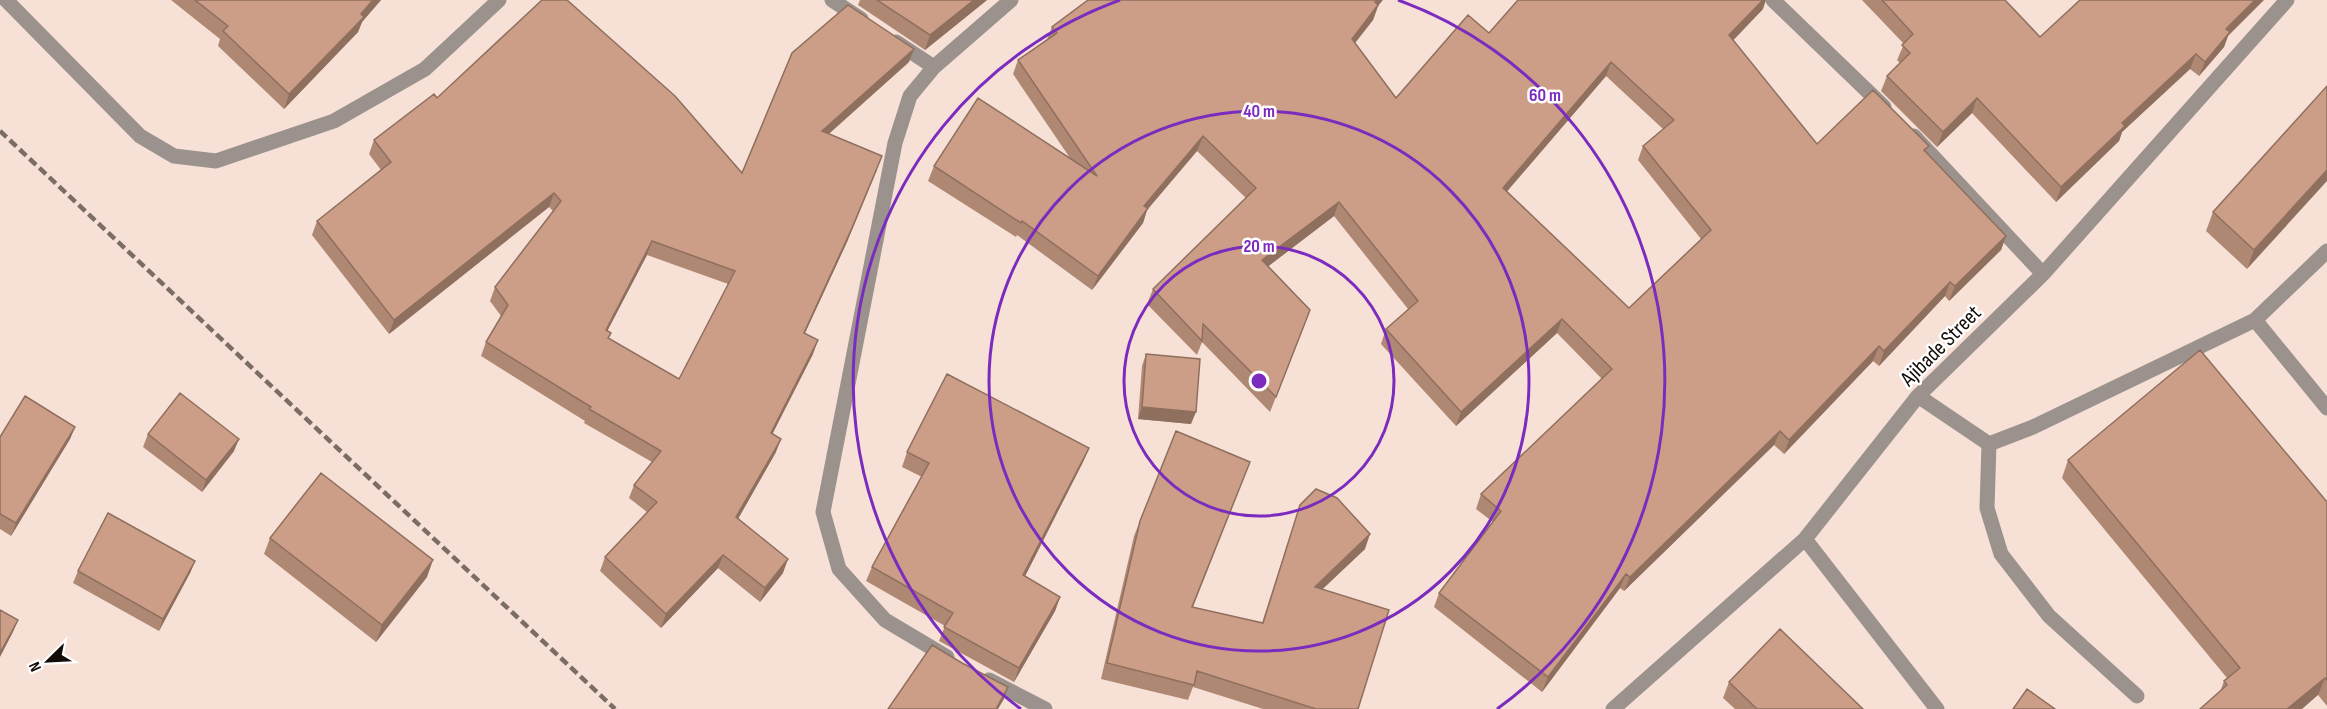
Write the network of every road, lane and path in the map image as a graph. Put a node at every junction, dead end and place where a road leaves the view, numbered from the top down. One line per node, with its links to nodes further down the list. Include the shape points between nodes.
1 (6, 0): 2 (street, via 140,136 174,156 216,161 334,121 425,69)
2 (499, 0)
3 (832, 0): 7 (street)
4 (1011, 0): 7 (street)
5 (1773, 0): 9 (street, via 1899,122)
6 (2287, 0): 9 (street, Ajibade Street)
7 (934, 67): 16 (street, via 910,96 896,143 823,512 839,570 885,620)
8 (2327, 251): 10 (street)
9 (2043, 274): 11 (street, Ajibade Street)
10 (2256, 320): 12 (street); 13 (street, via 2033,427)
11 (1918, 396): 13 (street); 14 (street, Ajibade Street)
12 (2327, 408)
13 (1989, 444): 15 (street, via 1987,508 2001,554 2049,616)
14 (1804, 539): 17 (street, Ajibade Street); 18 (street)
15 (2137, 696)
16 (1045, 709)
17 (1613, 709)
18 (1937, 709)

